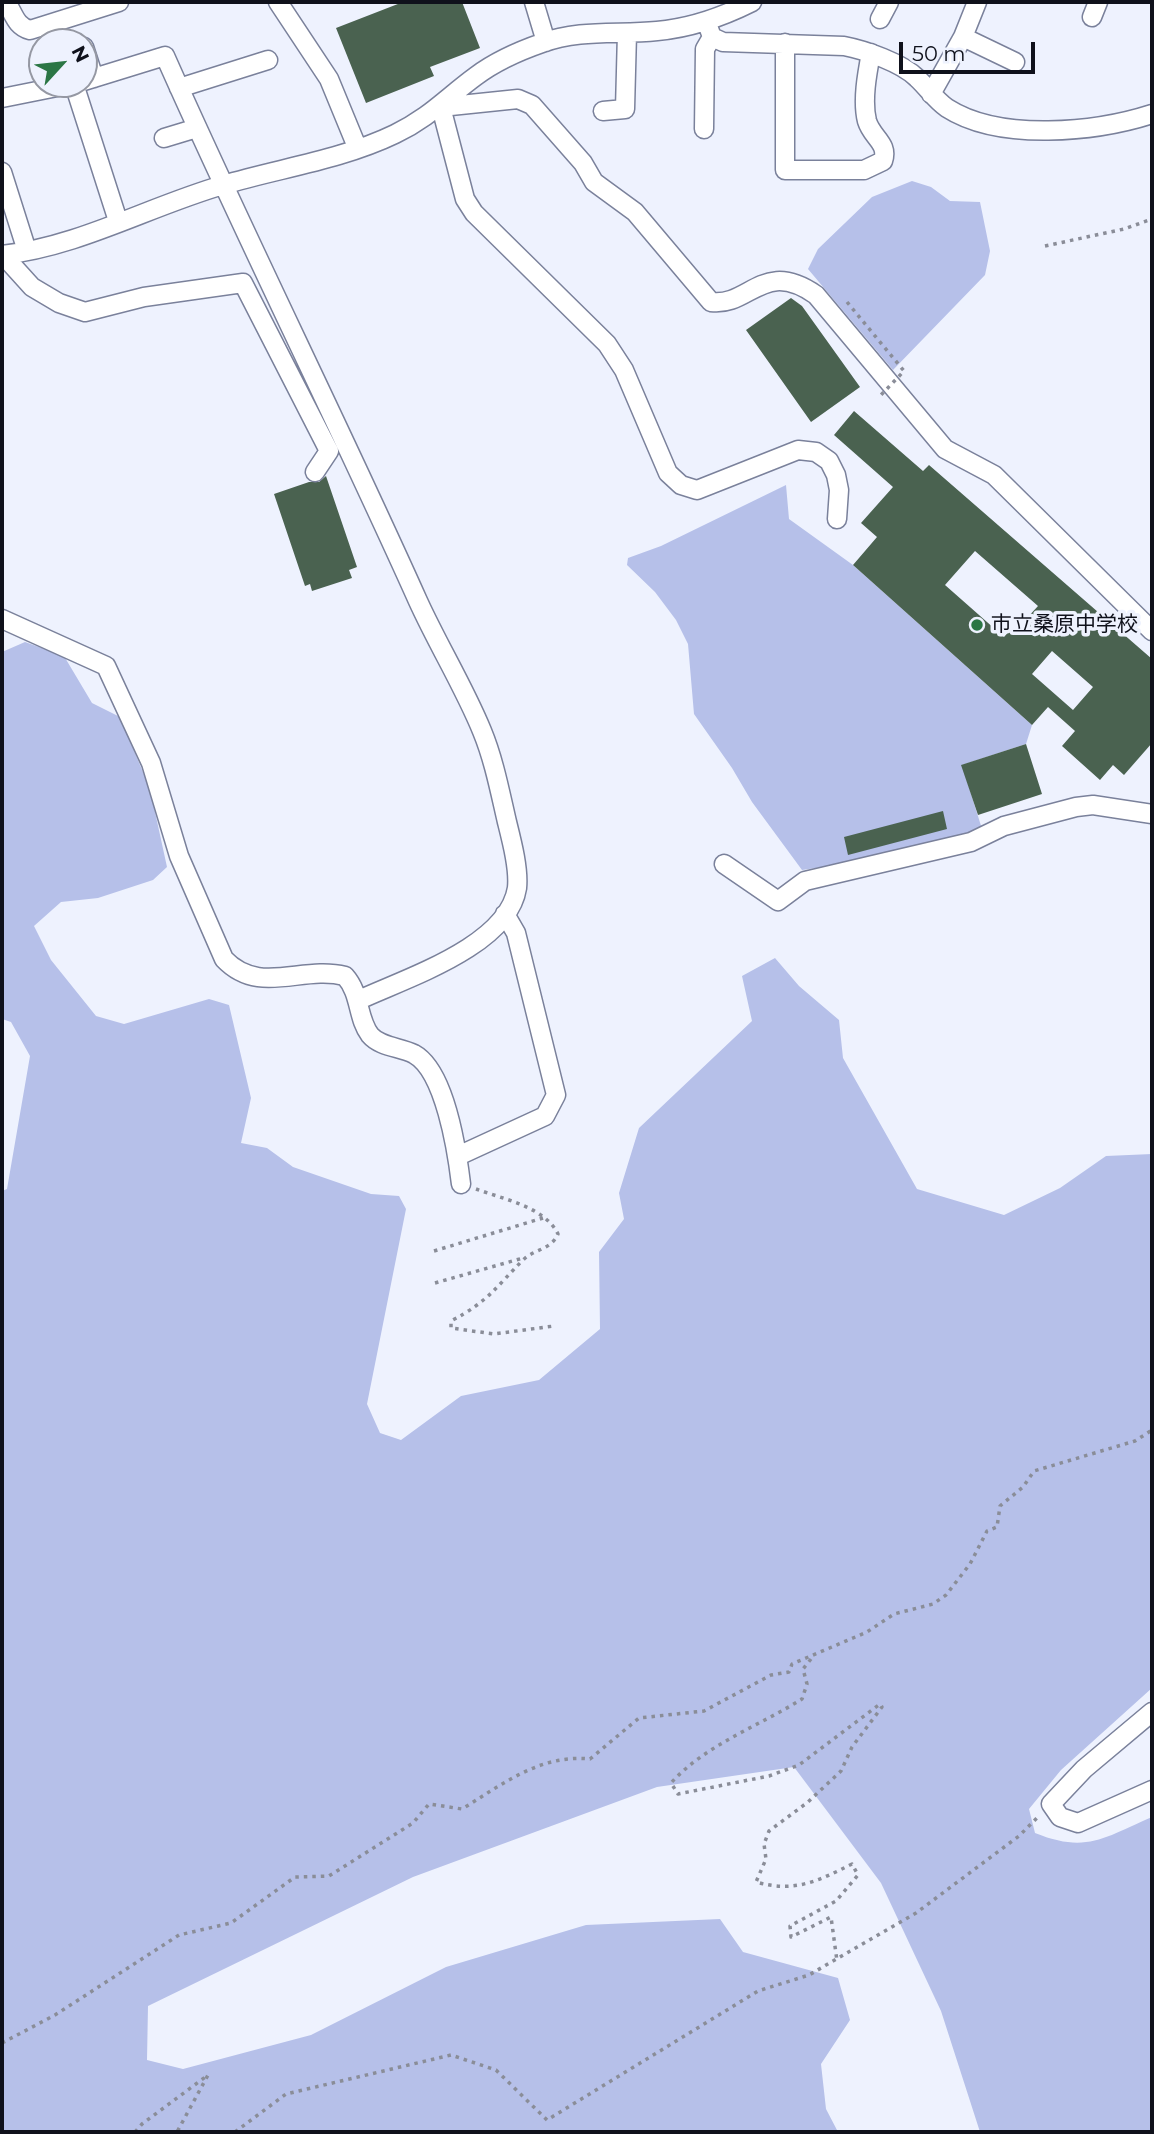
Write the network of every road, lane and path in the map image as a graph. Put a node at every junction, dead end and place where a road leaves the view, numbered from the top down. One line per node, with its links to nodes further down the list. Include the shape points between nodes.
1 (6, 2): 8 (street, via 22,28 30,30)
2 (119, 2): 8 (street)
3 (278, 2): 31 (street, via 329,79)
4 (534, 2): 14 (street)
5 (752, 2): 11 (street)
6 (889, 2): 9 (street)
7 (977, 2): 13 (street)
8 (75, 18): 10 (street)
9 (880, 19)
10 (78, 28)
11 (709, 29): 12 (street); 15 (street, via 723,42); 29 (street)
12 (627, 33): 14 (street, via 593,32); 26 (street, via 625,109)
13 (963, 37): 18 (street); 22 (street)
14 (546, 41): 25 (street, via 477,75)
15 (785, 43): 16 (street, via 844,46); 16 (street, via 785,170 864,170 883,161 882,142 867,119)
16 (871, 54): 22 (street, via 907,69)
17 (268, 60): 20 (street)
18 (1015, 62)
19 (98, 76): 20 (street, via 165,56)
20 (179, 88): 28 (street)
21 (28, 93): 23 (street)
22 (931, 94): 27 (street, via 950,110 976,120 1034,131 1126,122)
23 (2, 98)
24 (78, 98): 35 (street)
25 (441, 107): 31 (street, via 394,134); 42 (street, via 465,199 607,344 624,370 668,473 681,485 696,490 798,450 816,452 830,461 836,475); 44 (street, via 518,99 532,105 594,182 635,212 711,302 722,304 770,282 798,282 816,295 946,449 994,475)
26 (603, 111)
27 (1152, 114)
28 (197, 128): 30 (street); 33 (street)
29 (704, 129)
30 (163, 138)
31 (357, 147): 33 (street)
32 (2, 172): 37 (street)
33 (222, 185): 35 (street); 47 (street, via 482,731 512,841 517,888)
34 (1152, 219): 36 (path)
35 (118, 221): 37 (street)
36 (1045, 246)
37 (27, 251): 38 (street)
38 (2, 255): 41 (street, via 32,287 85,312 144,297 243,283 329,451)
39 (847, 302): 40 (path, bridge, via 904,371)
40 (881, 395)
41 (315, 472)
42 (837, 519)
43 (2, 618): 48 (street, via 106,666 151,762 179,856 204,919 230,966 251,977 345,976)
44 (1152, 631)
45 (1152, 814): 46 (street, via 1093,804 1076,807 1004,826 971,842 804,881 778,901)
46 (724, 864)
47 (505, 914): 48 (street, via 481,942); 49 (street, via 516,933 555,1095 545,1116)
48 (359, 1000): 49 (street, via 369,1034 378,1042 415,1055 434,1075)
49 (458, 1156): 50 (street)
50 (461, 1184): 51 (path, via 529,1208)
51 (543, 1218): 52 (path); 53 (path, via 554,1226 555,1241)
52 (434, 1251)
53 (525, 1257): 54 (path); 55 (path, via 500,1288 450,1325 494,1334)
54 (435, 1283)
55 (554, 1326)
56 (1152, 1430): 57 (path, via 1135,1441 1034,1471 1000,1506 997,1527 987,1531 946,1595 933,1604 894,1614)
57 (813, 1657): 61 (path, via 803,1669 807,1684 802,1699 721,1744 671,1783 678,1794 769,1776 799,1765 880,1704 841,1771 769,1831 764,1844 766,1859 756,1882 779,1889 815,1882 852,1864 858,1875 836,1901 790,1926 791,1937 831,1917); 62 (path, via 704,1711 639,1718 590,1759 573,1757 533,1766 463,1809 429,1804 413,1823 329,1877 295,1877 231,1923 178,1935 55,2015)
58 (1152, 1712): 60 (street, via 1084,1769)
59 (1152, 1790): 60 (street, via 1078,1824 1060,1817)
60 (1051, 1804): 61 (path, via 1019,1836 916,1913)
61 (837, 1961): 65 (path, via 758,1991 547,2120 496,2070 451,2055 286,2094)
62 (2, 2043)
63 (135, 2132): 64 (path, via 208,2075)
64 (177, 2132)
65 (235, 2132)

